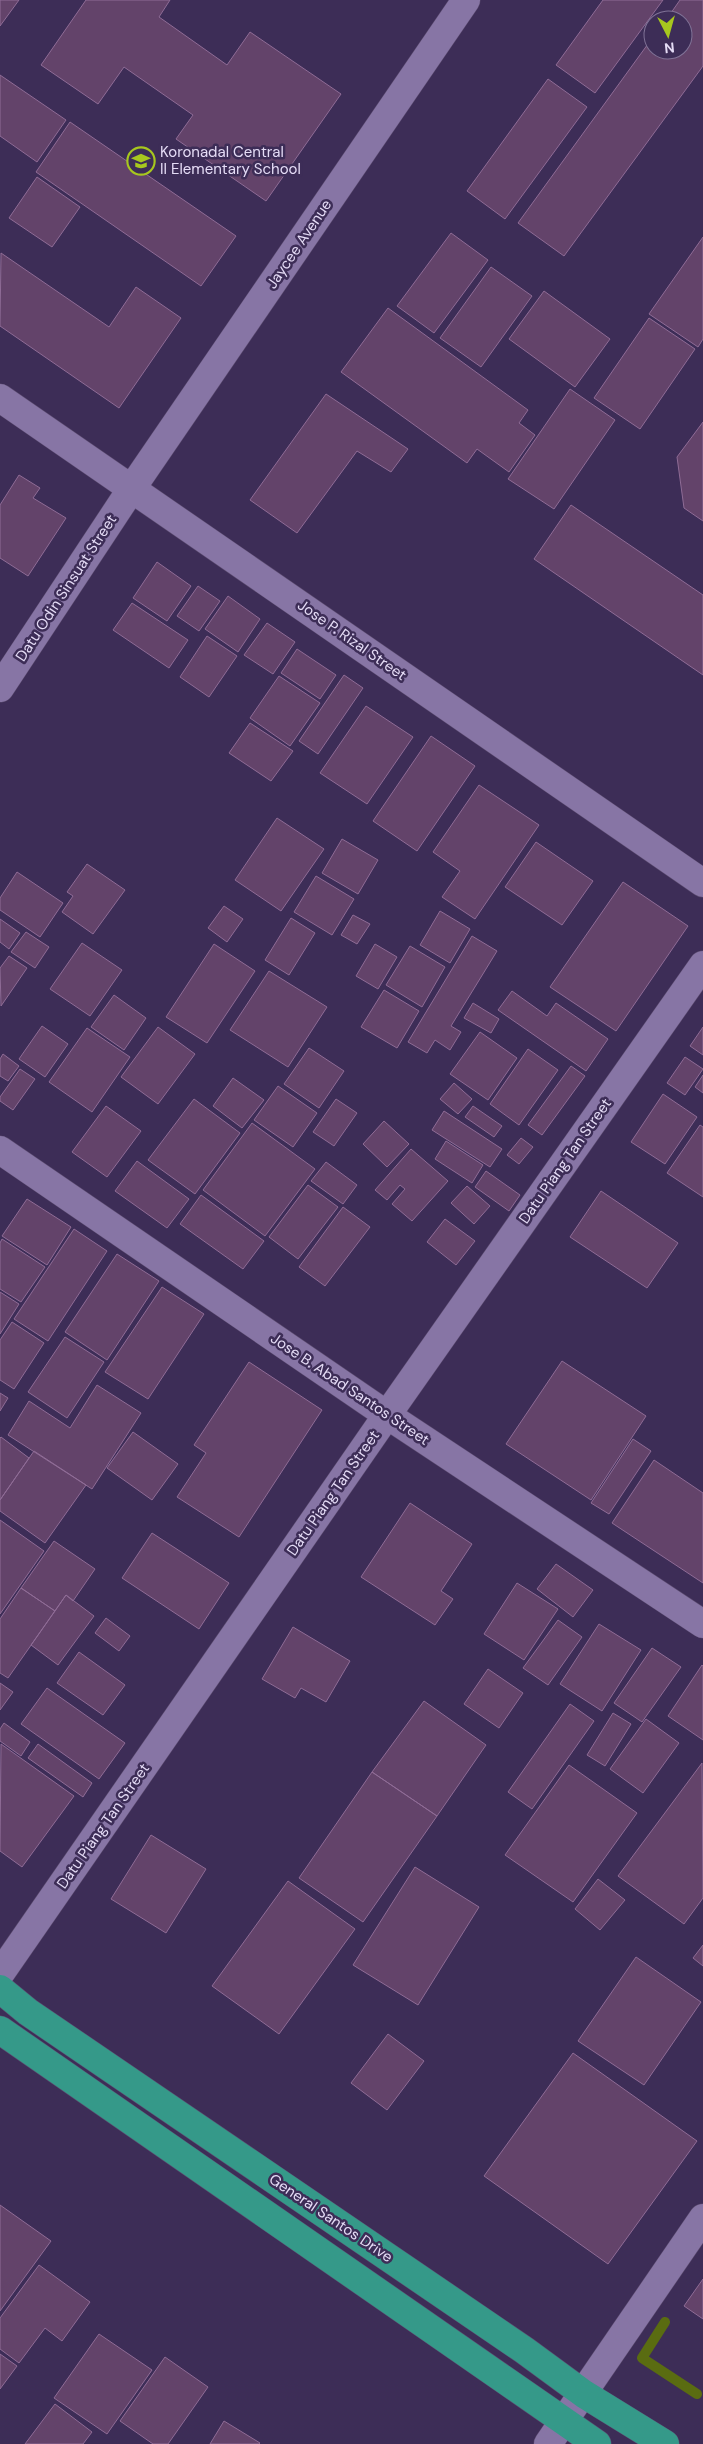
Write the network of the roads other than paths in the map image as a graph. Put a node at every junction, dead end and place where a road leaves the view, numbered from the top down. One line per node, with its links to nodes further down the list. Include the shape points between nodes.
1 (466, 0): 3 (street, Jaycee Avenue)
2 (0, 398): 3 (street, Jose P. Rizal Street)
3 (132, 488): 4 (street, Datu Odin Sinsuat Street); 5 (street, Jose P. Rizal Street)
4 (0, 688)
5 (703, 883)
6 (703, 965): 8 (street, Datu Piang Tan Street)
7 (0, 1150): 8 (street, Jose B. Abad Santos Street)
8 (387, 1415): 9 (street, Jose B. Abad Santos Street); 10 (street, Datu Piang Tan Street)
9 (703, 1624)
10 (0, 1974)
11 (0, 1989): 14 (highway, General Santos Drive, via 28,2012)
12 (0, 2030): 15 (highway)
13 (703, 2218): 14 (street)
14 (584, 2394): 15 (street); 18 (highway, General Santos Drive)
15 (564, 2421): 16 (street); 17 (highway)
16 (548, 2444)
17 (597, 2444)
18 (664, 2444)

